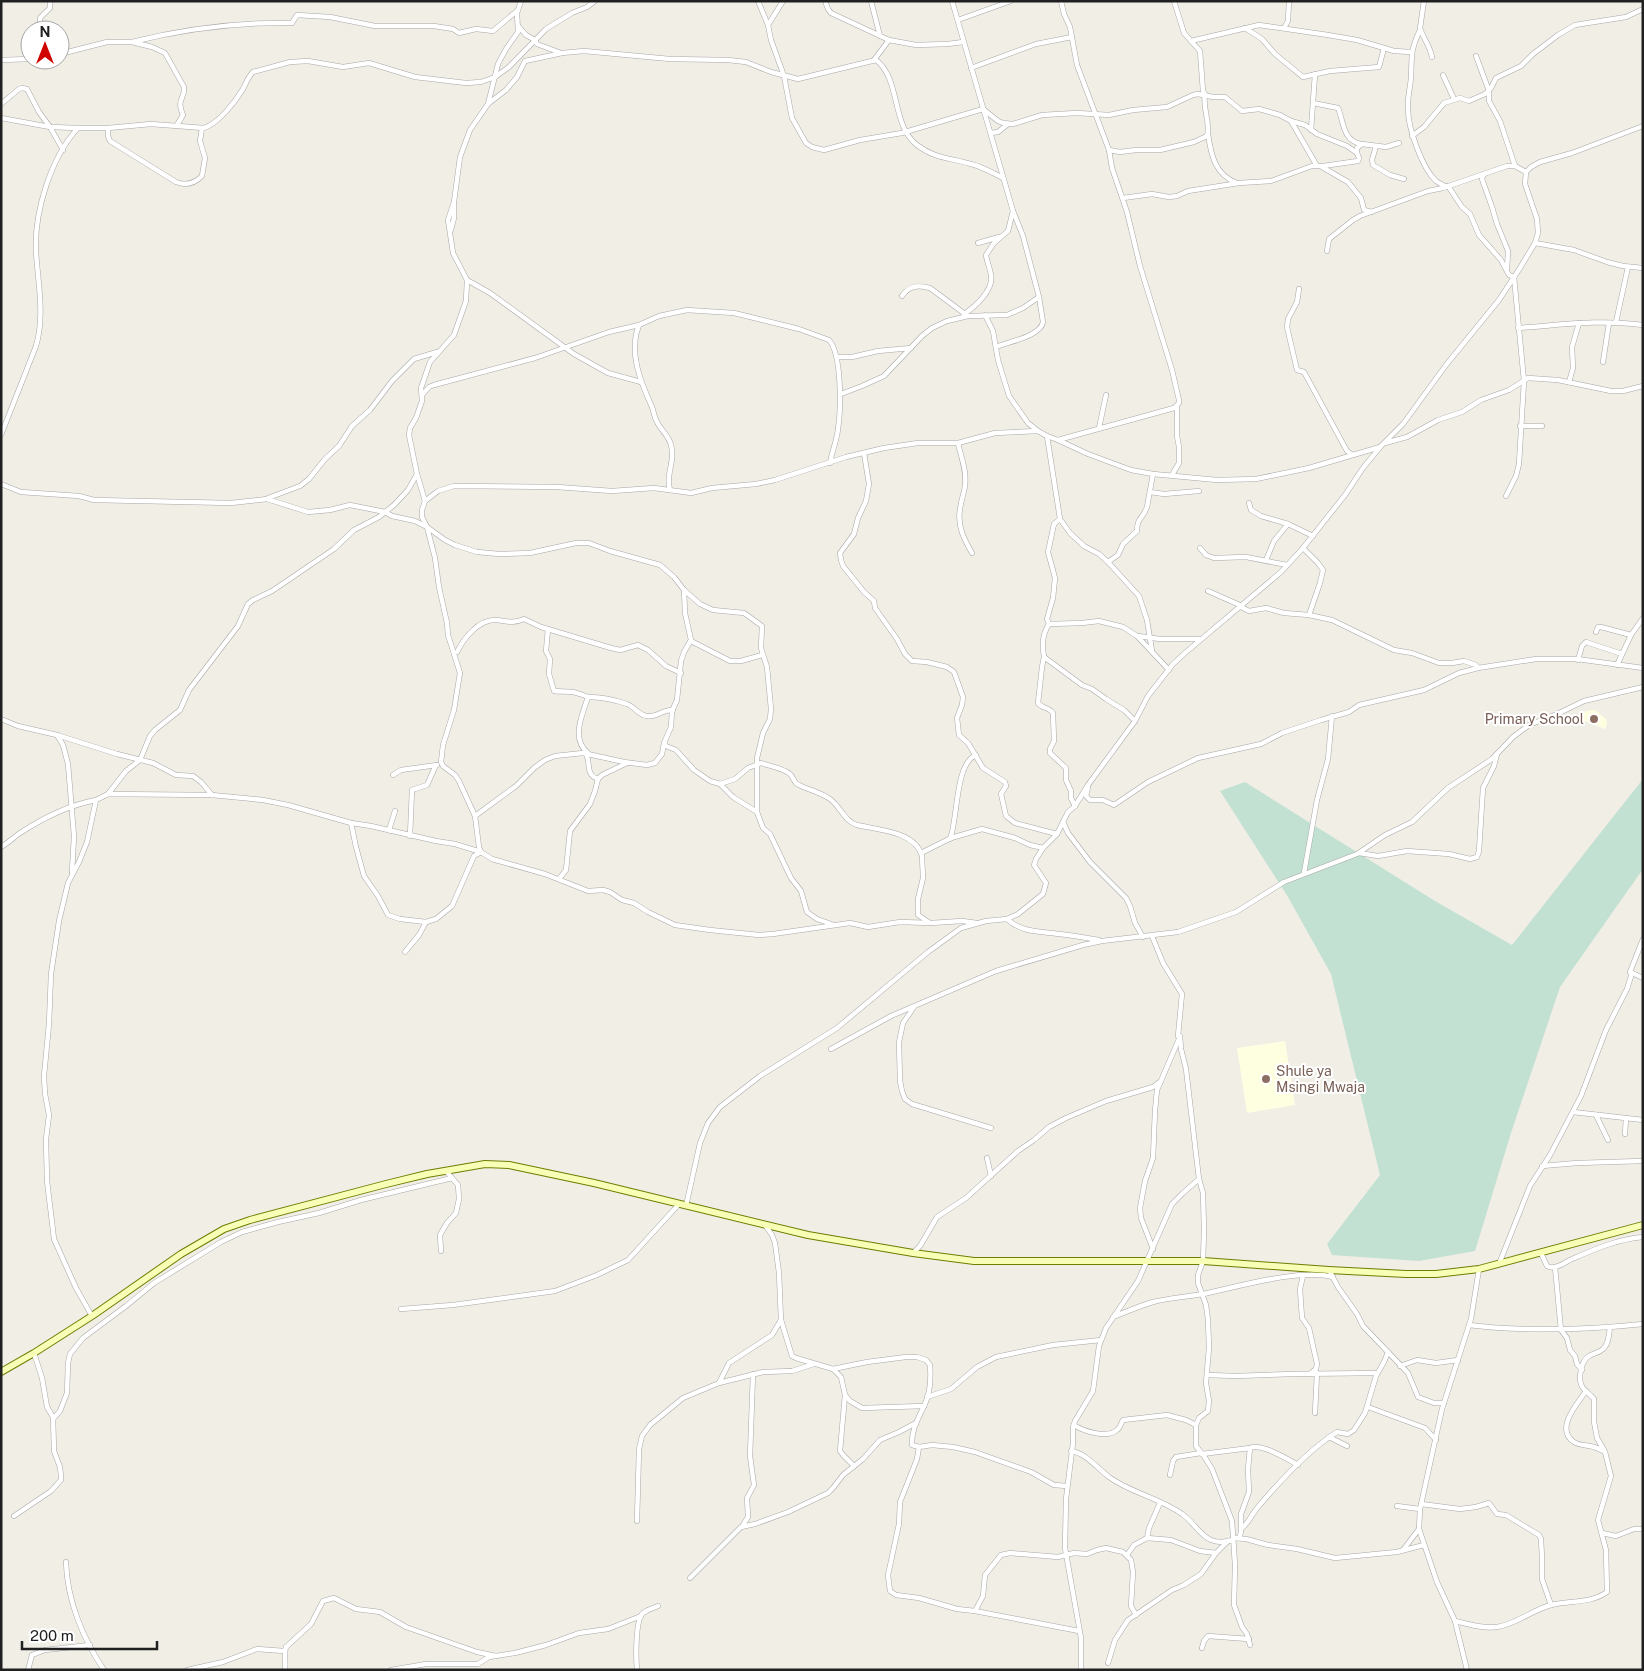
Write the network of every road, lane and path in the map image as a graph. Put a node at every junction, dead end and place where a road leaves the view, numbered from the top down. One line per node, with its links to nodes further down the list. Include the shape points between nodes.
1 (50, 1): 16 (street, via 50,8)
2 (521, 1): 14 (street)
3 (595, 1): 25 (street, via 546,29)
4 (758, 1): 18 (street)
5 (783, 1): 18 (street)
6 (825, 1): 23 (street, via 831,13)
7 (870, 1): 23 (street)
8 (952, 1): 17 (street)
9 (1011, 1): 17 (street)
10 (1061, 1): 24 (street)
11 (1174, 1): 27 (street, via 1184,33)
12 (1289, 1): 21 (street, via 1288,21)
13 (1424, 1): 22 (street)
14 (519, 9): 19 (street); 28 (street, via 493,31 476,29 459,33 429,25 375,26 297,15 292,23 242,23)
15 (1643, 9): 44 (street, via 1626,17 1575,25 1530,56 1521,66 1496,78)
16 (40, 20)
17 (958, 20): 29 (street)
18 (768, 25): 42 (street)
19 (519, 27): 25 (street); 43 (street)
20 (1245, 28): 21 (street, via 1259,25); 27 (street); 40 (street, via 1262,39 1303,77)
21 (1284, 28): 30 (street)
22 (1420, 30): 32 (street); 35 (street, via 1430,46)
23 (880, 36): 26 (street)
24 (1072, 37): 39 (street, via 1036,44); 51 (street, via 1077,65)
25 (535, 40): 33 (street, via 537,44); 43 (street, via 513,64)
26 (889, 40): 29 (street, via 916,45); 38 (street)
27 (1191, 41): 45 (street, via 1201,54)
28 (132, 42): 31 (street, via 102,42); 55 (street, via 164,53 183,84 180,103 183,115)
29 (964, 42): 39 (street)
30 (1384, 48): 32 (street); 40 (street, via 1378,67)
31 (70, 52)
32 (1411, 52): 65 (street, via 1408,119)
33 (562, 54): 42 (street, via 584,51 654,58 740,60); 49 (street, via 525,62 506,90)
34 (1476, 56): 44 (street)
35 (1432, 57)
36 (20, 59): 37 (street)
37 (1, 60)
38 (874, 60): 42 (street, via 802,78); 62 (street, via 886,72)
39 (970, 68): 50 (street)
40 (1315, 74): 47 (street)
41 (1443, 75): 46 (street)
42 (784, 76): 62 (street, via 792,118 806,144 812,147 824,150)
43 (494, 77): 49 (street); 60 (street, via 466,83 415,77 369,63 343,67 314,61 290,62 253,72 220,118)
44 (1488, 91): 46 (street, via 1469,101); 74 (street, via 1489,101)
45 (1205, 94): 51 (street, via 1194,94 1167,107); 53 (street, via 1225,97 1242,112 1259,108); 64 (street)
46 (1454, 99): 65 (street, via 1442,105)
47 (1313, 103): 61 (street); 67 (street, via 1338,108 1345,132)
48 (1, 104): 57 (street, via 25,88)
49 (488, 104): 92 (street, via 464,145 448,220 454,253)
50 (983, 109): 54 (street, via 998,121); 62 (street); 63 (street)
51 (1095, 115): 54 (street, via 1042,115); 71 (street)
52 (1, 118): 57 (street)
53 (1291, 121): 61 (street); 73 (street)
54 (1008, 124): 63 (street)
55 (177, 125): 59 (street); 60 (street)
56 (1643, 126): 75 (street, via 1540,162)
57 (50, 127): 58 (street); 70 (street)
58 (78, 128): 59 (street); 70 (street)
59 (108, 128): 60 (street, via 110,141 176,182 185,184 202,176 205,158 200,141)
60 (202, 128)
61 (1311, 130): 68 (street)
62 (907, 132): 77 (street, via 916,145 933,156 973,164)
63 (991, 133): 77 (street)
64 (1208, 134): 71 (street, via 1194,142 1160,150); 79 (street, via 1216,167 1225,177)
65 (1412, 136): 80 (street, via 1433,177)
66 (1399, 144): 69 (street)
67 (1360, 145): 68 (street); 69 (street); 72 (street)
68 (1347, 146): 72 (street)
69 (1376, 146): 78 (street, via 1373,165)
70 (63, 150): 124 (street, via 44,188 38,228 36,247 41,315 36,346)
71 (1109, 150): 81 (street)
72 (1357, 153): 73 (street, via 1358,161)
73 (1318, 166): 79 (street, via 1270,181); 83 (street, via 1348,182 1361,198 1364,210)
74 (1516, 166): 75 (street); 76 (street)
75 (1526, 172): 86 (street, via 1525,184 1537,219)
76 (1484, 174): 80 (street); 90 (street, via 1482,179 1508,251)
77 (1003, 178): 82 (street)
78 (1404, 179)
79 (1238, 183): 81 (street, via 1188,191 1177,196 1152,194)
80 (1447, 186): 83 (street); 90 (street, via 1470,214 1483,240)
81 (1123, 198): 119 (street, via 1179,396)
82 (1013, 211): 84 (street, via 1008,231); 95 (street)
83 (1372, 212): 87 (street, via 1353,220 1334,234 1328,241)
84 (1000, 237): 85 (street); 96 (street, via 986,255 991,274 990,286)
85 (978, 243)
86 (1535, 243): 88 (street, via 1574,250); 91 (street)
87 (1327, 251)
88 (1628, 267): 89 (street); 98 (street)
89 (1643, 268)
90 (1507, 271): 91 (street)
91 (1514, 277): 103 (street); 128 (street, via 1403,424)
92 (467, 280): 104 (street, via 490,292); 107 (street, via 466,301 458,323 450,341)
93 (1299, 289): 130 (street, via 1298,302 1287,322 1297,370 1304,372 1347,451)
94 (902, 296): 96 (street, via 912,287 930,288)
95 (1040, 297): 97 (street, via 1007,315); 105 (street, via 1041,329)
96 (966, 315): 97 (street); 106 (street, via 932,328)
97 (984, 315): 105 (street, via 993,331)
98 (1616, 322): 100 (street); 102 (street)
99 (1579, 323): 100 (street); 103 (street); 112 (street, via 1572,347)
100 (1609, 323): 109 (street)
101 (639, 325): 104 (street); 108 (street, via 659,316 687,310 734,313 829,340); 111 (street, via 634,341)
102 (1643, 325)
103 (1518, 328): 110 (street)
104 (564, 347): 111 (street, via 608,373); 113 (street, via 535,358)
105 (996, 347): 123 (street, via 1009,396)
106 (911, 348): 108 (street); 116 (street, via 880,379)
107 (438, 351): 115 (street, via 430,362); 140 (street, via 414,359 352,426 339,446 309,479)
108 (837, 357): 116 (street)
109 (1603, 362)
110 (1524, 381): 112 (street, via 1544,378); 120 (street); 128 (street, via 1407,437)
111 (641, 382): 136 (street, via 656,421 671,443)
112 (1569, 382): 114 (street, via 1611,391)
113 (429, 386): 115 (street); 118 (street, via 422,394)
114 (1643, 386)
115 (422, 388): 118 (street)
116 (840, 394): 131 (street, via 838,430)
117 (1106, 395): 122 (street)
118 (422, 401): 132 (street, via 409,435)
119 (1177, 406): 122 (street); 134 (street, via 1179,463)
120 (1520, 426): 121 (street); 139 (street, via 1520,464)
121 (1542, 426)
122 (1099, 428): 126 (street)
123 (1038, 432): 125 (street); 127 (street, via 995,434)
124 (1, 435)
125 (1046, 436): 126 (street); 144 (street)
126 (1058, 440): 133 (street, via 1137,472)
127 (958, 443): 129 (street, via 918,443); 150 (street, via 965,474 960,531)
128 (1383, 445): 130 (street); 147 (street)
129 (864, 453): 131 (street); 188 (street, via 869,484 866,501 854,534 840,553 841,560 847,572 874,601 875,608 912,661 947,667 954,672 963,697 957,718 959,735)
130 (1353, 454): 134 (street, via 1309,468 1256,479 1217,480)
131 (830, 463): 136 (street, via 756,484 691,493)
132 (417, 474): 141 (street); 143 (street, via 408,490)
133 (1153, 474): 134 (street); 138 (street)
134 (1172, 475)
135 (1, 484): 140 (street, via 28,493 74,495 94,500 231,503)
136 (670, 490): 141 (street, via 454,486 438,491)
137 (1199, 491): 138 (street)
138 (1150, 492): 152 (street, via 1136,533)
139 (1506, 496)
140 (267, 499): 143 (street, via 308,512 350,505)
141 (425, 501): 146 (street, via 422,517)
142 (1249, 503): 145 (street, via 1251,510 1261,516)
143 (385, 512): 146 (street); 189 (street, via 354,530 334,549 282,585 248,604 238,626 188,692 180,710 152,733)
144 (1060, 519): 152 (street, via 1077,540); 159 (street, via 1054,524 1048,552 1055,578)
145 (1288, 524): 147 (street); 151 (street, via 1274,541)
146 (427, 527): 154 (street, via 445,540 477,552 530,553 589,543 660,565); 191 (street, via 448,635 460,672 454,710)
147 (1313, 536): 149 (street)
148 (1200, 548): 151 (street, via 1214,558)
149 (1303, 548): 153 (street); 157 (street, via 1323,573)
150 (972, 553)
151 (1266, 560): 153 (street)
152 (1108, 562): 164 (street, via 1139,596)
153 (1287, 565): 156 (street)
154 (684, 590): 166 (street); 170 (street, via 700,604 744,613 761,625)
155 (1208, 591): 156 (street)
156 (1241, 606): 157 (street, via 1249,611 1266,608); 165 (street)
157 (1309, 615): 174 (street, via 1339,622 1394,650 1440,663 1464,662)
158 (1643, 618): 162 (street)
159 (1049, 624): 163 (street, via 1099,621 1123,627); 171 (street, via 1042,642)
160 (548, 629): 167 (street, via 524,619 512,623 488,621 464,640); 177 (street, via 620,650 638,645); 179 (street, via 546,651 550,659 552,688 557,692 573,692)
161 (1596, 632): 162 (street, via 1601,627)
162 (1631, 635): 169 (street)
163 (1137, 636): 164 (street); 168 (street)
164 (1151, 638): 165 (street); 168 (street)
165 (1201, 639): 176 (street)
166 (691, 641): 170 (street, via 730,661); 177 (street, via 682,657)
167 (457, 652)
168 (1152, 652): 176 (street)
169 (1622, 654): 172 (street, via 1586,642); 173 (street)
170 (762, 655): 192 (street, via 767,667 771,714)
171 (1044, 657): 183 (street, via 1124,710); 200 (street, via 1038,703 1053,713 1054,741 1050,753 1066,768 1066,782)
172 (1578, 660): 173 (street); 174 (street, via 1536,659)
173 (1617, 665): 175 (street)
174 (1478, 668): 181 (street, via 1459,673 1424,690)
175 (1643, 668)
176 (1169, 670): 183 (street, via 1148,696)
177 (681, 674): 180 (street)
178 (1643, 687): 187 (street, via 1584,701 1529,725)
179 (588, 697): 180 (street, via 597,696 627,704 647,716); 186 (street, via 579,728 580,743)
180 (672, 710): 185 (street, via 671,726)
181 (1332, 716): 196 (street, via 1282,733 1261,744 1198,758 1148,782 1114,805 1088,799); 217 (street, via 1328,760)
182 (1, 719): 184 (street)
183 (1134, 721): 196 (street)
184 (57, 735): 189 (street); 201 (street, via 66,753)
185 (664, 743): 190 (street, via 662,754 655,763); 195 (street, via 676,750 694,770)
186 (588, 753): 190 (street); 194 (street, via 589,771); 204 (street, via 562,754 545,760)
187 (1498, 753): 215 (street, via 1448,788 1418,818); 215 (street, via 1483,788 1476,857 1470,859 1406,851 1378,856)
188 (976, 755): 208 (street, via 986,770 1006,783 1001,794 1007,818); 210 (street, via 968,760 962,774)
189 (140, 760): 197 (street, via 126,771); 198 (street, via 176,775 196,777)
190 (629, 763): 194 (street)
191 (439, 765): 193 (street, via 401,770); 204 (street, via 459,781); 209 (street, via 427,785 412,790)
192 (756, 765): 195 (street, via 735,779); 203 (street); 214 (street, via 761,763 790,773 797,784 832,800 856,825 905,836)
193 (393, 775)
194 (598, 779): 218 (street, via 590,804 570,831 566,870)
195 (720, 784): 203 (street)
196 (1088, 785): 200 (street)
197 (108, 794): 198 (street); 199 (street)
198 (212, 795): 206 (street, via 275,801)
199 (96, 800): 201 (street); 216 (street, via 87,842)
200 (1075, 806): 205 (street)
201 (71, 807): 211 (street, via 44,819); 216 (street, via 74,836)
202 (395, 811): 207 (street)
203 (757, 812): 223 (street, via 791,878 801,890 807,912)
204 (476, 816): 213 (street)
205 (1064, 822): 208 (street); 225 (street, via 1068,833 1090,862 1126,898)
206 (351, 823): 207 (street); 220 (street, via 364,876 388,915)
207 (391, 831): 209 (street)
208 (1057, 834): 212 (street)
209 (410, 836): 213 (street)
210 (950, 839): 212 (street, via 982,829); 214 (street)
211 (1, 847)
212 (1042, 848): 219 (street, via 1034,865 1046,883 1044,892 1023,911)
213 (481, 852): 218 (street, via 502,863); 220 (street, via 474,856 452,906 436,919)
214 (921, 853): 221 (street, via 923,878 918,915)
215 (1359, 853): 217 (street)
216 (72, 873): 268 (street, via 50,974 44,1076 49,1115 47,1181 54,1239)
217 (1304, 873): 224 (street, via 1236,912 1185,930)
218 (560, 879): 223 (street, via 588,890 610,892 668,922 688,927 759,935)
219 (1006, 919): 222 (street); 227 (street, via 1030,931)
220 (426, 922): 228 (street)
221 (931, 923): 222 (street); 223 (street, via 900,922 868,927 850,923)
222 (980, 923): 250 (street, via 965,926 954,933 837,1028 760,1076 720,1107 708,1123 700,1143)
223 (835, 925)
224 (1152, 936): 225 (street); 232 (street, via 1163,963 1182,994)
225 (1143, 937): 227 (street)
226 (1643, 939): 229 (street)
227 (1102, 941): 231 (street, via 996,971)
228 (405, 952)
229 (1632, 973): 230 (street); 235 (street)
230 (1643, 978)
231 (915, 1006): 233 (street); 239 (street, via 900,1032 900,1081 905,1098 912,1104)
232 (1180, 1036): 234 (street); 248 (street)
233 (831, 1049)
234 (1161, 1081): 246 (street, via 1153,1087 1106,1101 1056,1122); 254 (street, via 1157,1090 1153,1158 1144,1182 1140,1211)
235 (1573, 1112): 236 (street); 244 (street)
236 (1596, 1115): 237 (street); 241 (street)
237 (1626, 1118): 238 (street); 240 (street)
238 (1643, 1120)
239 (991, 1128)
240 (1624, 1134)
241 (1608, 1140)
242 (987, 1158): 246 (street)
243 (1643, 1161): 244 (street)
244 (1542, 1166): 260 (street, via 1525,1197)
245 (446, 1171): 247 (street); 249 (main road, via 485,1164 509,1165); 268 (main road, via 239,1223 181,1254)
246 (991, 1176): 256 (street, via 937,1217)
247 (452, 1178): 255 (street, via 459,1187 459,1199 456,1214 440,1235); 296 (street, via 242,1232 154,1282 84,1338 70,1354 67,1393)
248 (1199, 1179): 254 (street, via 1172,1204); 259 (street, via 1203,1199)
249 (679, 1204): 250 (main road); 267 (street, via 628,1260 555,1291)
250 (686, 1206): 251 (main road)
251 (764, 1224): 256 (main road); 270 (street, via 776,1248)
252 (1643, 1225): 257 (main road)
253 (1643, 1237): 261 (street, via 1608,1245)
254 (1153, 1249): 258 (street)
255 (441, 1251)
256 (913, 1253): 258 (main road, via 974,1261)
257 (1541, 1253): 260 (main road); 261 (street, via 1547,1266)
258 (1147, 1261): 259 (main road); 269 (street, via 1134,1287)
259 (1203, 1261): 263 (main road); 266 (street, via 1198,1278)
260 (1499, 1264): 262 (main road)
261 (1555, 1267): 274 (street)
262 (1479, 1269): 263 (main road, via 1436,1274); 272 (street)
263 (1329, 1270): 265 (street)
264 (1303, 1276): 265 (street); 266 (street); 284 (street, via 1300,1289 1302,1318 1309,1328 1317,1364)
265 (1333, 1277): 276 (street, via 1362,1326)
266 (1201, 1294): 269 (street, via 1151,1303); 287 (street, via 1208,1320)
267 (401, 1309)
268 (92, 1316): 277 (main road)
269 (1112, 1318): 275 (street)
270 (781, 1320): 279 (street, via 792,1356); 288 (street, via 772,1335 729,1363)
271 (1643, 1324): 273 (street)
272 (1470, 1325): 274 (street); 278 (street)
273 (1610, 1327): 274 (street); 282 (street, via 1604,1349 1588,1356)
274 (1562, 1330): 282 (street)
275 (1101, 1340): 291 (street, via 1053,1345 996,1357 977,1367 951,1389); 298 (street, via 1095,1385)
276 (1388, 1352): 280 (street); 285 (street)
277 (34, 1354): 283 (main road); 296 (street)
278 (1458, 1360): 280 (street, via 1417,1360); 292 (street)
279 (815, 1364): 281 (street); 286 (street, via 792,1371)
280 (1400, 1366): 292 (street, via 1410,1377 1418,1397)
281 (833, 1369): 290 (street, via 841,1377); 291 (street, via 917,1357 930,1364)
282 (1582, 1370): 289 (street, via 1581,1383)
283 (1, 1372)
284 (1314, 1373): 285 (street); 287 (street); 295 (street)
285 (1377, 1373): 294 (street)
286 (753, 1374): 288 (street); 317 (street, via 750,1456 754,1486 748,1498 748,1517)
287 (1207, 1375): 299 (street, via 1208,1409)
288 (719, 1383): 316 (street, via 683,1398 650,1425 642,1436)
289 (1586, 1390): 306 (street, via 1594,1399 1596,1438); 306 (street, via 1568,1417 1568,1435 1577,1444)
290 (845, 1395): 293 (street, via 862,1408); 309 (street, via 840,1450)
291 (927, 1397): 293 (street)
292 (1444, 1403): 301 (street)
293 (924, 1406): 297 (street)
294 (1368, 1407): 300 (street, via 1351,1432 1338,1432); 301 (street, via 1425,1428)
295 (1314, 1414)
296 (53, 1419): 315 (street, via 54,1451 61,1480 51,1491)
297 (916, 1423): 303 (street, via 911,1444); 309 (street, via 880,1440)
298 (1074, 1425): 299 (street, via 1090,1432 1110,1434 1124,1419 1167,1415); 305 (street)
299 (1196, 1425): 307 (street, via 1196,1446)
300 (1329, 1437): 302 (street); 308 (street)
301 (1436, 1440): 314 (street)
302 (1348, 1446)
303 (920, 1447): 311 (street, via 932,1445 975,1452 1031,1472 1054,1485); 333 (street, via 900,1502 888,1589 898,1596)
304 (1250, 1448): 307 (street); 308 (street, via 1264,1449); 318 (street, via 1249,1492 1241,1514)
305 (1071, 1451): 311 (street); 312 (street, via 1081,1454 1110,1478)
306 (1605, 1452): 321 (street, via 1611,1476 1598,1516)
307 (1201, 1453): 310 (street, via 1176,1456); 323 (street, via 1212,1469 1230,1514)
308 (1298, 1465): 318 (street)
309 (854, 1466): 317 (street, via 825,1494 788,1512)
310 (1170, 1475)
311 (1067, 1486): 327 (street)
312 (1160, 1503): 322 (street, via 1148,1528); 323 (street, via 1184,1515 1208,1539)
313 (1397, 1506): 314 (street)
314 (1421, 1507): 319 (street); 331 (street, via 1460,1509 1489,1503 1497,1514 1506,1515 1539,1535 1542,1579)
315 (14, 1516)
316 (637, 1521)
317 (743, 1525): 330 (street)
318 (1241, 1529): 323 (street)
319 (1419, 1529): 324 (street); 325 (street)
320 (1643, 1529): 321 (street, via 1616,1536)
321 (1602, 1534): 331 (street, via 1606,1550 1607,1592 1587,1600)
322 (1147, 1538): 326 (street, via 1171,1540 1200,1551); 328 (street, via 1134,1545)
323 (1234, 1539): 325 (street, via 1335,1558); 326 (street); 338 (street, via 1234,1605)
324 (1424, 1545): 325 (street); 336 (street)
325 (1402, 1551)
326 (1216, 1553): 334 (street, via 1201,1574)
327 (1066, 1555): 328 (street, via 1087,1554 1106,1548); 333 (street, via 1001,1555 985,1575 983,1596); 337 (street)
328 (1127, 1555): 334 (street, via 1133,1563 1130,1602)
329 (66, 1562): 339 (street, via 68,1588)
330 (690, 1578)
331 (1551, 1604): 336 (street, via 1498,1627)
332 (658, 1606): 335 (street)
333 (975, 1611): 337 (street)
334 (1136, 1615): 344 (street, via 1128,1620 1115,1640)
335 (641, 1616): 343 (street, via 606,1629 579,1632 546,1645); 350 (street)
336 (1455, 1621): 352 (street)
337 (1079, 1630): 351 (street)
338 (1248, 1639): 340 (street); 341 (street, via 1208,1636)
339 (90, 1645): 345 (street, via 45,1650 32,1655); 346 (street)
340 (1250, 1645)
341 (1202, 1648)
342 (284, 1651): 343 (street, via 314,1620 323,1602 334,1598 356,1608 380,1612 406,1627); 347 (street, via 257,1649 223,1662); 348 (street)
343 (496, 1656): 349 (street, via 476,1665 426,1664)
344 (1108, 1663)
345 (28, 1670)
346 (104, 1670)
347 (187, 1670)
348 (285, 1670)
349 (391, 1670)
350 (637, 1670)
351 (1081, 1670)
352 (1467, 1670)

